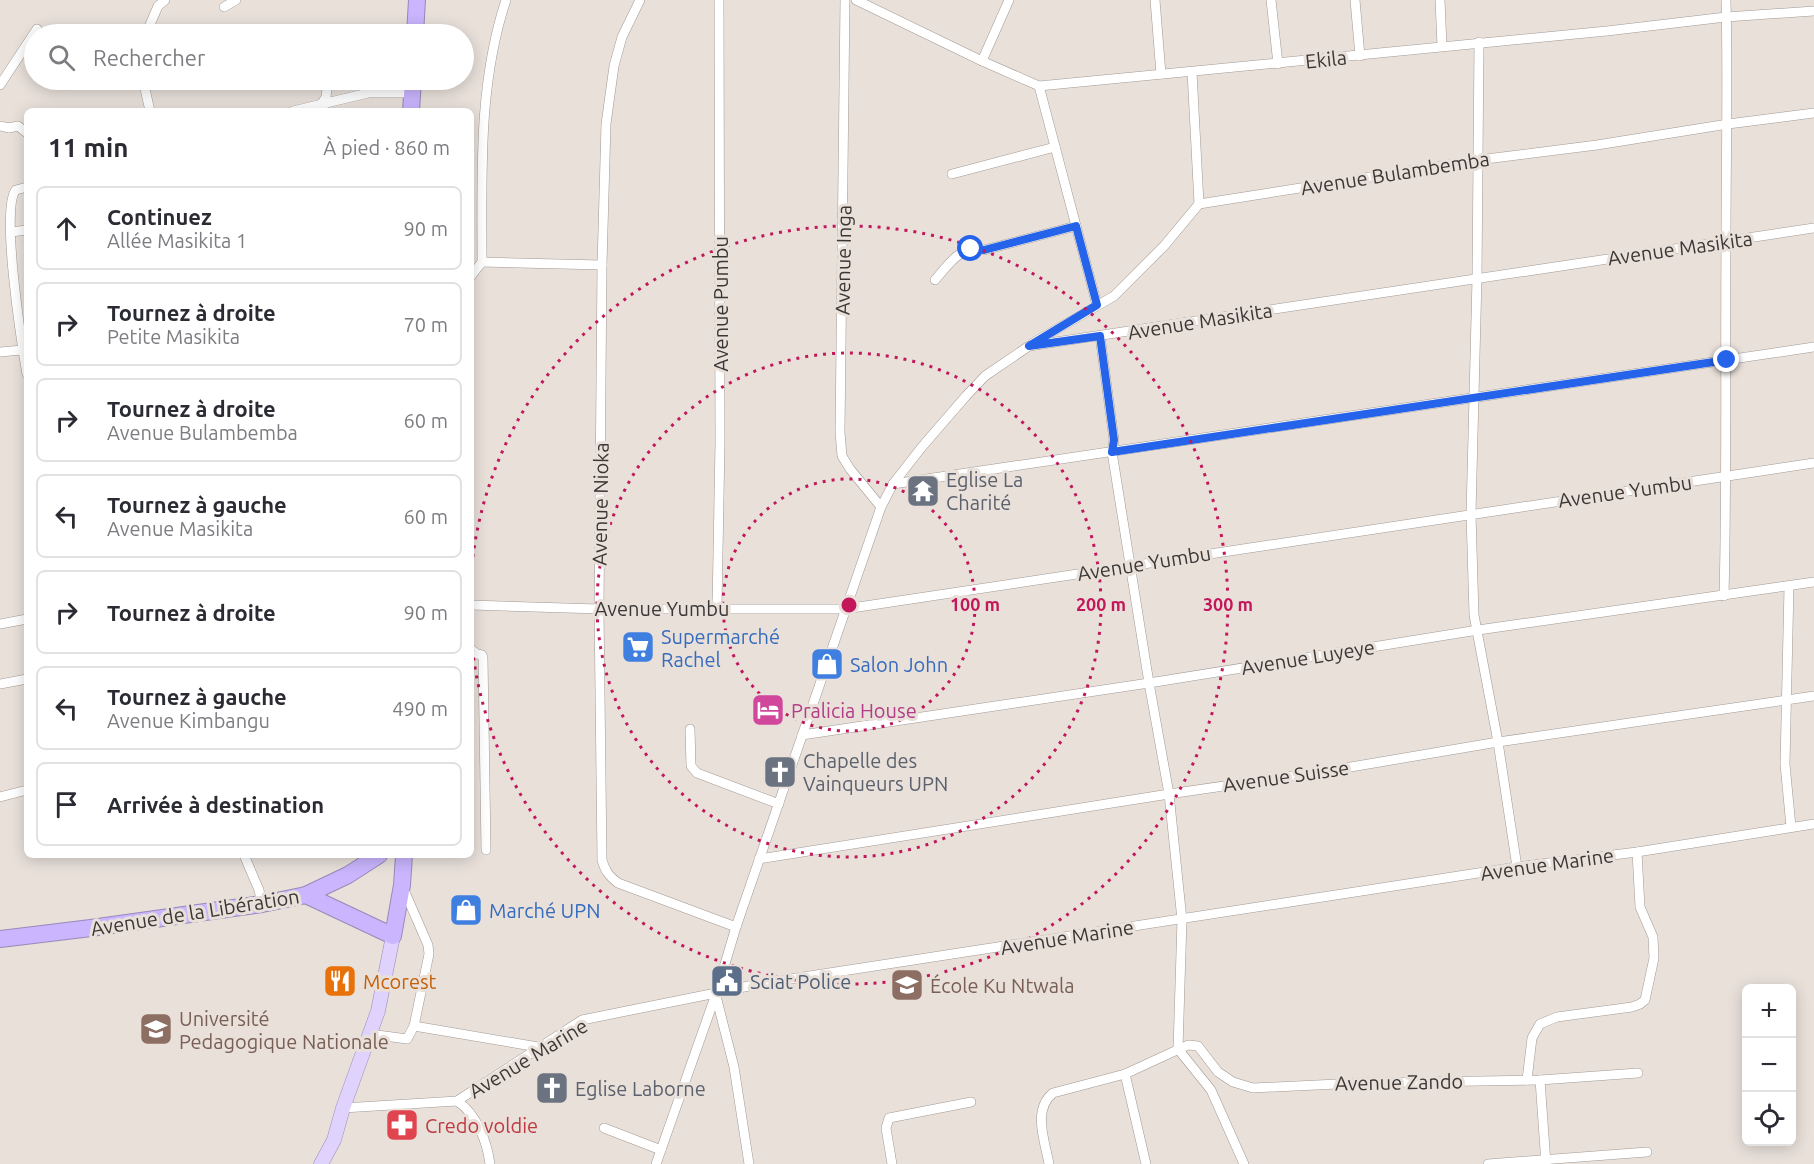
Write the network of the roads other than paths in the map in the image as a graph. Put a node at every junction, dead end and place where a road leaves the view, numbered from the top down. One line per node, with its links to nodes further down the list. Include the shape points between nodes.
1 (165, 0): 18 (street)
2 (236, 0): 15 (street)
3 (417, 0): 19 (highway)
4 (506, 0): 51 (street, via 488,76)
5 (640, 0): 52 (street, Avenue Nioka, via 622,38 610,88)
6 (719, 0): 76 (street, Avenue Pumbu)
7 (844, 0): 69 (street, Avenue Inga, via 840,432 842,456)
8 (856, 0): 24 (street, Ekila)
9 (1009, 0): 24 (street)
10 (1155, 0): 27 (street)
11 (1271, 0): 25 (street)
12 (1355, 0): 23 (street)
13 (1440, 0): 21 (street)
14 (1726, 0): 17 (street)
15 (224, 7)
16 (1814, 11): 17 (street, Ekila)
17 (1726, 17): 20 (street, Ekila); 38 (street)
18 (150, 24)
19 (416, 24)
20 (1479, 42): 21 (street, Ekila); 42 (street)
21 (1442, 46): 23 (street, Ekila)
22 (24, 49): 28 (street)
23 (1360, 56): 25 (street, Ekila)
24 (982, 61): 29 (street, Ekila)
25 (1278, 64): 26 (street, Ekila)
26 (1192, 72): 27 (street, Ekila); 45 (street)
27 (1161, 74): 29 (street, Ekila)
28 (0, 85)
29 (1039, 86): 41 (street)
30 (145, 90): 35 (street)
31 (327, 90): 34 (street)
32 (387, 90): 34 (street)
33 (412, 90): 36 (highway)
34 (323, 107)
35 (149, 108)
36 (411, 108)
37 (1814, 113): 38 (street, Avenue Bulambemba)
38 (1728, 123): 42 (street, Avenue Bulambemba); 50 (street)
39 (0, 126): 40 (street, via 18,126)
40 (24, 131)
41 (1055, 147): 43 (street); 46 (street)
42 (1478, 160): 45 (street, Avenue Bulambemba); 54 (street)
43 (952, 174)
44 (24, 188): 49 (street, via 11,196)
45 (1199, 204): 56 (street, via 1138,273 1114,296)
46 (1076, 226): 55 (street, via 984,250 963,251); 56 (street)
47 (1814, 228): 50 (street, Avenue Masikita)
48 (24, 230): 49 (street)
49 (11, 232): 60 (street, via 11,265)
50 (1726, 241): 54 (street, Avenue Masikita); 63 (street)
51 (482, 262): 52 (street); 53 (street)
52 (602, 265): 77 (street, Avenue Nioka)
53 (474, 272)
54 (1477, 278): 57 (street, Avenue Masikita); 64 (street)
55 (935, 280)
56 (1097, 305): 58 (street)
57 (1100, 336): 58 (street, Avenue Masikita); 65 (street, via 1114,440)
58 (1029, 346): 68 (street, Avenue Masikita, via 985,376)
59 (1814, 346): 63 (street)
60 (22, 350): 61 (street); 62 (street)
61 (0, 352)
62 (24, 360)
63 (1727, 360): 64 (street); 67 (street)
64 (1474, 398): 65 (street); 70 (street)
65 (1112, 452): 68 (street); 71 (street)
66 (1814, 463): 67 (street, Avenue Yumbu)
67 (1727, 476): 70 (street, Avenue Yumbu); 74 (street)
68 (893, 484): 69 (street, Avenue Masikita)
69 (881, 507): 78 (street, Avenue Masikita)
70 (1472, 514): 71 (street, Avenue Yumbu); 81 (street, via 1474,615)
71 (1131, 565): 78 (street, Avenue Yumbu); 84 (street)
72 (1814, 582): 73 (street, Avenue Luyeye)
73 (1789, 586): 74 (street, Avenue Luyeye); 87 (street)
74 (1724, 596): 81 (street, Avenue Luyeye)
75 (474, 605): 77 (street, Avenue Yumbu)
76 (717, 608): 77 (street, Avenue Yumbu); 78 (street, Avenue Yumbu)
77 (599, 609): 108 (street, Avenue Nioka, via 604,869 618,883)
78 (845, 609): 89 (street, Avenue Masikita)
79 (24, 620): 80 (street)
80 (0, 624)
81 (1478, 630): 84 (street, Avenue Luyeye); 90 (street)
82 (474, 651): 97 (street, via 483,658)
83 (24, 680): 85 (street)
84 (1149, 683): 89 (street, Avenue Luyeye); 92 (street)
85 (0, 684)
86 (1814, 696): 87 (street, Avenue Suisse)
87 (1788, 700): 90 (street, Avenue Suisse); 95 (street, via 1785,764)
88 (690, 729): 94 (street, via 691,766 698,773)
89 (802, 735): 94 (street, Avenue Masikita)
90 (1498, 742): 92 (street, Avenue Suisse); 103 (street)
91 (24, 791): 93 (street)
92 (1169, 794): 102 (street, Avenue Suisse); 107 (street)
93 (0, 797)
94 (778, 804): 102 (street, Avenue Masikita)
95 (1791, 827): 96 (street, Avenue Marine); 98 (street, Avenue Marine)
96 (1813, 827)
97 (486, 850)
98 (1638, 852): 103 (street, Avenue Marine); 118 (street, via 1640,907 1653,937 1654,958 1645,1000 1632,1007 1557,1017 1540,1024 1532,1038)
99 (245, 858): 106 (street)
100 (375, 858): 105 (highway, Avenue de la Libération)
101 (404, 858): 104 (highway)
102 (759, 859): 108 (street, Avenue Masikita)
103 (1517, 867): 107 (street, Avenue Marine)
104 (402, 885): 109 (highway); 112 (street, via 429,954)
105 (306, 895): 106 (highway, Avenue de la Libération); 109 (highway)
106 (262, 904): 110 (highway, Avenue de la Libération)
107 (1182, 920): 111 (street, Avenue Marine, via 758,984); 115 (street)
108 (736, 927): 111 (street, Avenue Masikita)
109 (393, 936): 113 (main road)
110 (0, 939)
111 (716, 994): 114 (street, Avenue Marine, via 582,1020); 124 (street, Avenue Masikita); 130 (street, via 734,1067)
112 (414, 1026): 113 (street, via 406,1039); 114 (street)
113 (370, 1034): 122 (main road)
114 (538, 1047): 120 (street, Avenue Marine)
115 (1178, 1049): 117 (street); 118 (street, Avenue Zando, via 1198,1046 1218,1072 1253,1088); 134 (street, via 1211,1090)
116 (1638, 1073): 119 (street, Avenue Zando)
117 (1125, 1074): 132 (street, via 1046,1098 1041,1122); 133 (street)
118 (1527, 1080): 119 (street, Avenue Zando)
119 (1540, 1080): 126 (street)
120 (457, 1101): 122 (street, Avenue Marine); 128 (street, via 464,1105 483,1135)
121 (971, 1102): 131 (street, via 889,1118 886,1128)
122 (343, 1108): 127 (main road, via 334,1140)
123 (604, 1128): 124 (street)
124 (661, 1150): 129 (street, Avenue Masikita)
125 (1647, 1152): 126 (street)
126 (1546, 1162): 135 (street)
127 (321, 1164)
128 (490, 1164)
129 (656, 1164)
130 (748, 1164)
131 (892, 1164)
132 (1049, 1164)
133 (1146, 1164)
134 (1244, 1164)
135 (1488, 1164)

